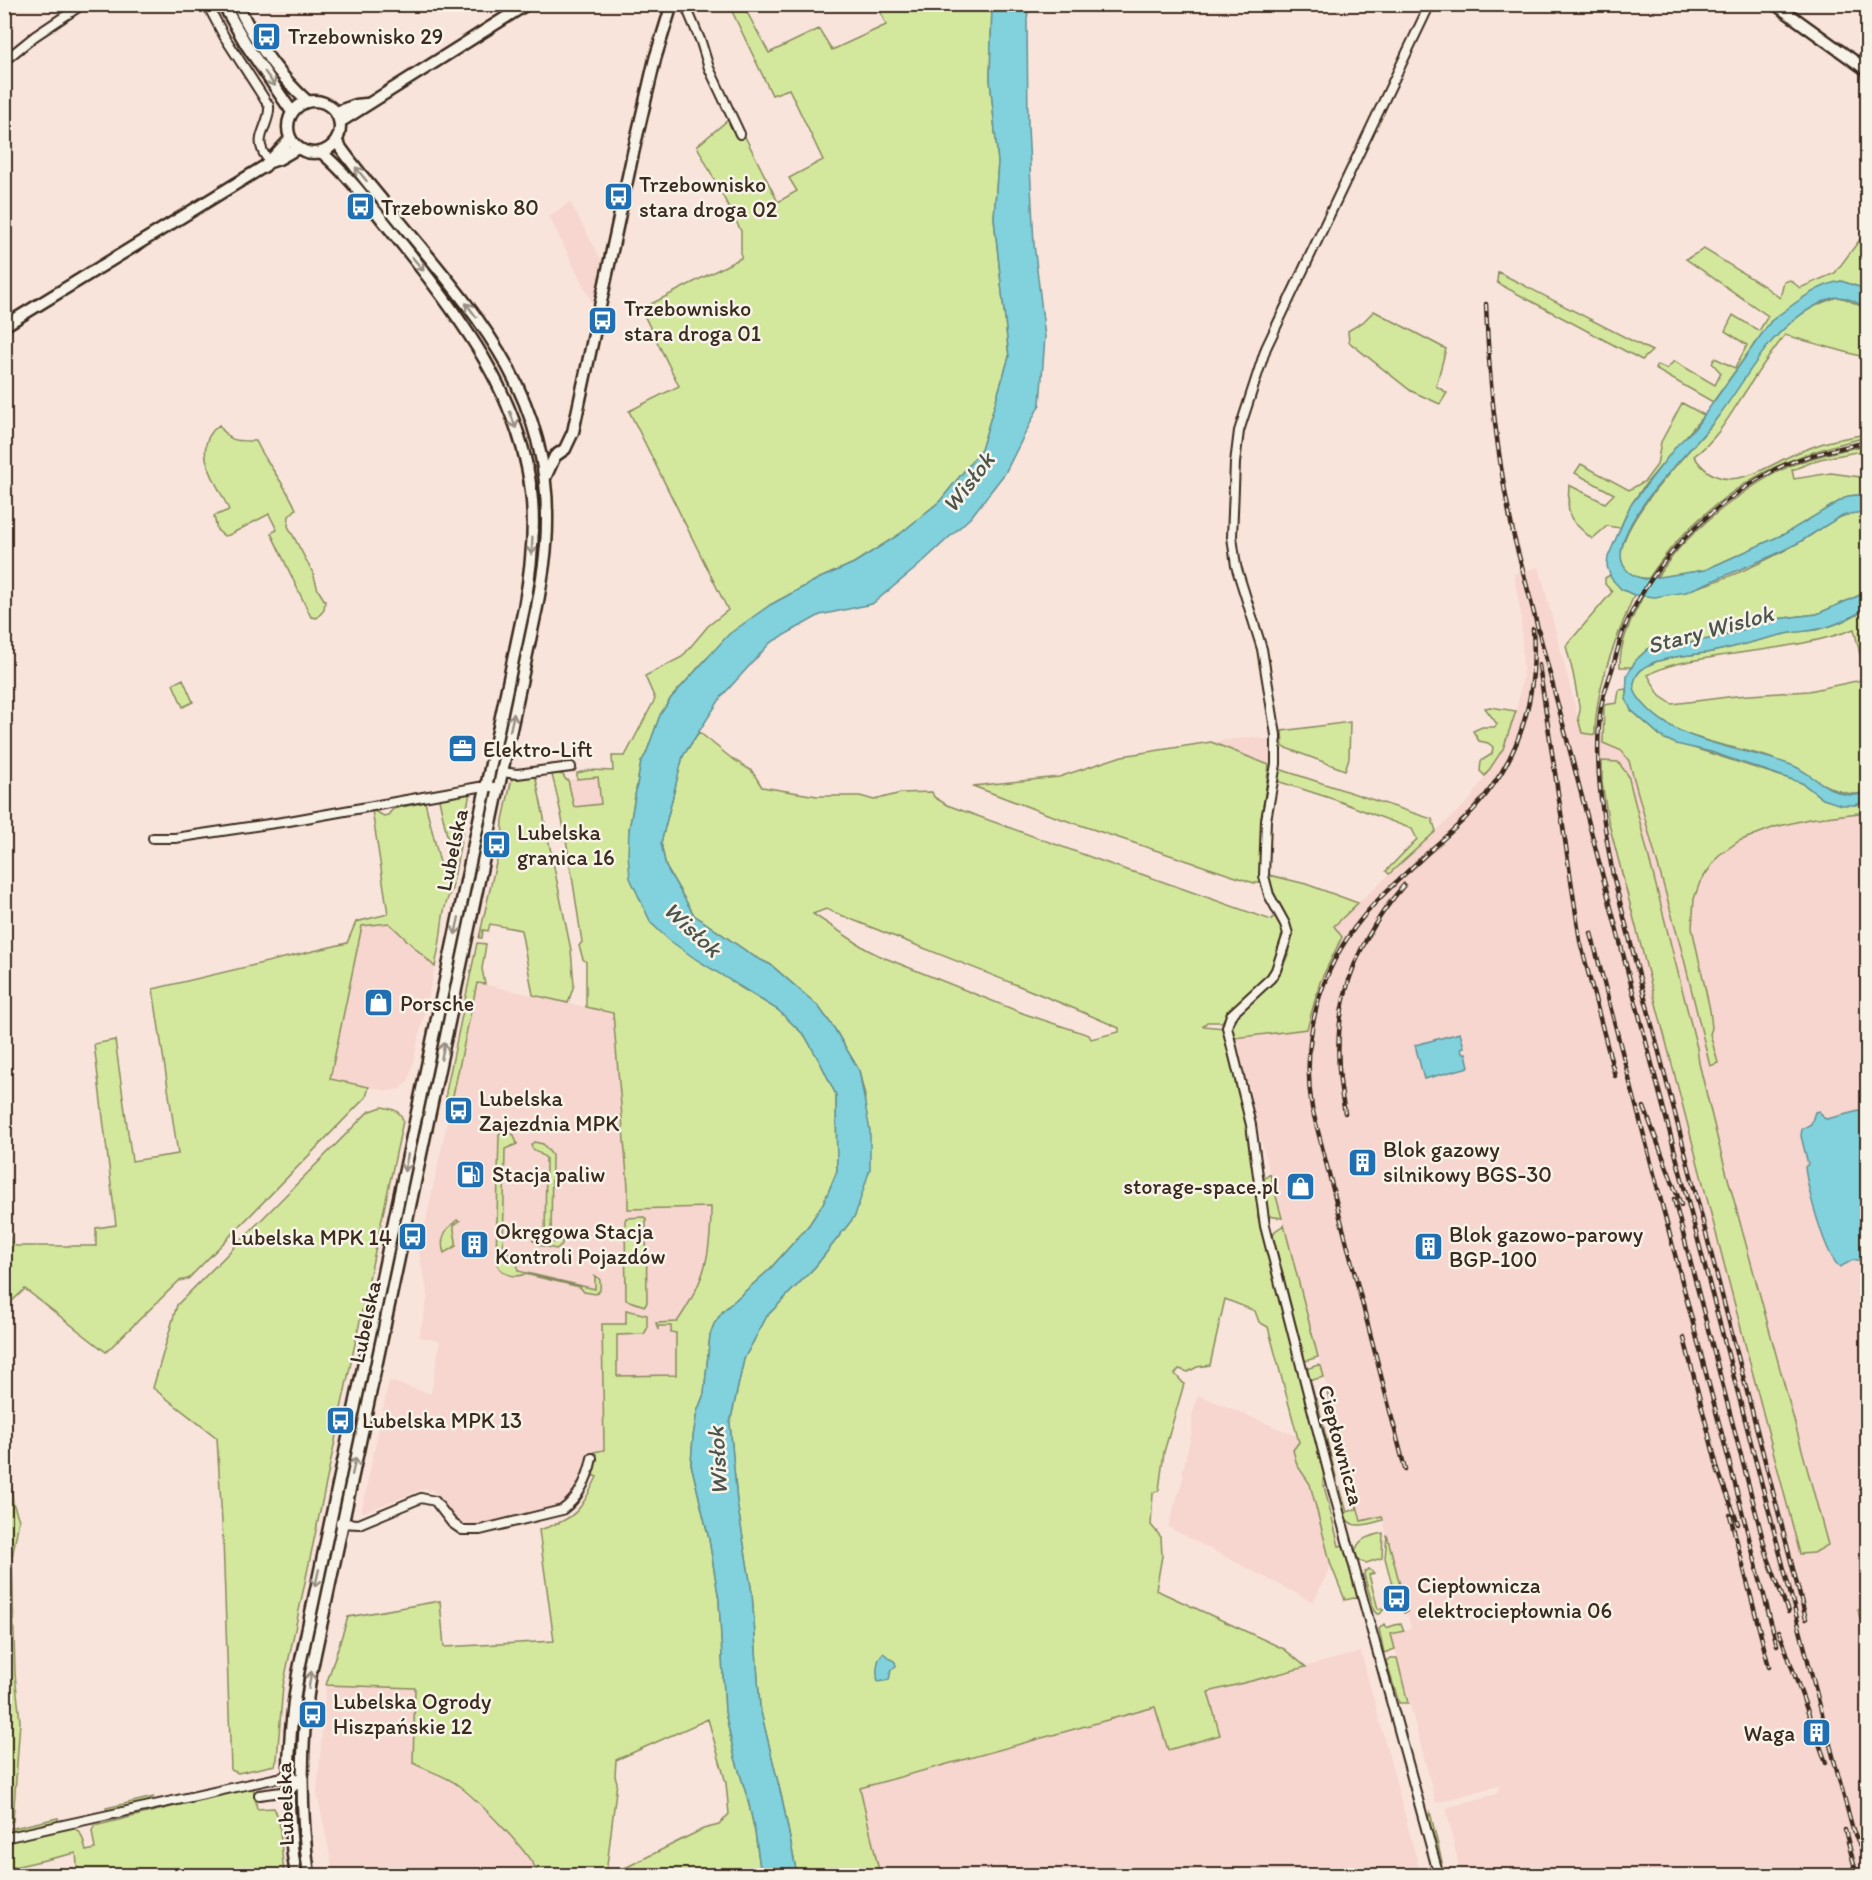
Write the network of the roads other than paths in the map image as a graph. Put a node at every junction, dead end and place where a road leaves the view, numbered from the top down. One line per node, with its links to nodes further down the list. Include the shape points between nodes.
1 (83, 4): 10 (street)
2 (207, 4): 20 (street, via 269,106 261,142)
3 (223, 4): 13 (main road, one-way to 13)
4 (237, 4): 12 (main road, via 265,51)
5 (527, 4): 14 (main road, via 366,104)
6 (672, 4): 25 (main road, via 635,142 573,432 567,446)
7 (685, 4): 15 (street)
8 (1430, 4): 41 (street, Ciepłownicza, via 1266,348 1239,431 1232,537 1236,566 1262,649 1276,735 1264,876 1288,934 1276,970 1229,1019 1227,1028 1251,1125 1265,1226)
9 (1775, 4): 11 (main road)
10 (4, 61)
11 (1868, 72)
12 (307, 101): 13 (main road); 14 (main road, via 323,102)
13 (292, 112): 16 (main road, via 287,125)
14 (338, 117): 17 (main road)
15 (740, 134)
16 (290, 139): 18 (main road); 20 (main road)
17 (336, 141): 19 (main road); 22 (main road, Lubelska, one-way to 17, via 454,287)
18 (298, 148): 19 (main road); 20 (main road)
19 (321, 152): 23 (main road, Lubelska, one-way to 23, via 345,174 435,284)
20 (270, 162): 21 (main road)
21 (4, 326)
22 (504, 358): 23 (main road, via 490,357); 24 (main road, Lubelska, via 525,400)
23 (489, 367): 29 (main road, Lubelska, one-way to 29, via 524,453 531,490 532,532 524,608)
24 (539, 449): 25 (main road); 26 (main road, Lubelska)
25 (555, 456): 26 (main road)
26 (545, 479): 28 (main road, Lubelska, one-way to 26, via 543,570)
27 (571, 767): 28 (street)
28 (500, 780): 29 (street, via 490,789); 33 (main road, Lubelska, one-way to 28)
29 (485, 786): 30 (street, via 289,821); 32 (main road, Lubelska, one-way to 32)
30 (153, 838)
31 (592, 1458): 33 (street, via 577,1495 562,1510 480,1530 462,1530 435,1501 421,1498 359,1524)
32 (329, 1520): 33 (street); 34 (main road, Lubelska, one-way to 34, via 296,1686)
33 (342, 1523): 35 (main road, Lubelska, one-way to 33, via 303,1730 311,1673)
34 (289, 1776): 35 (street); 36 (main road, Lubelska); 38 (street)
35 (302, 1780): 36 (street); 40 (main road, Lubelska)
36 (289, 1791): 37 (street); 39 (main road, Lubelska)
37 (260, 1795)
38 (4, 1838)
39 (296, 1875)
40 (309, 1875)
41 (1438, 1875)

